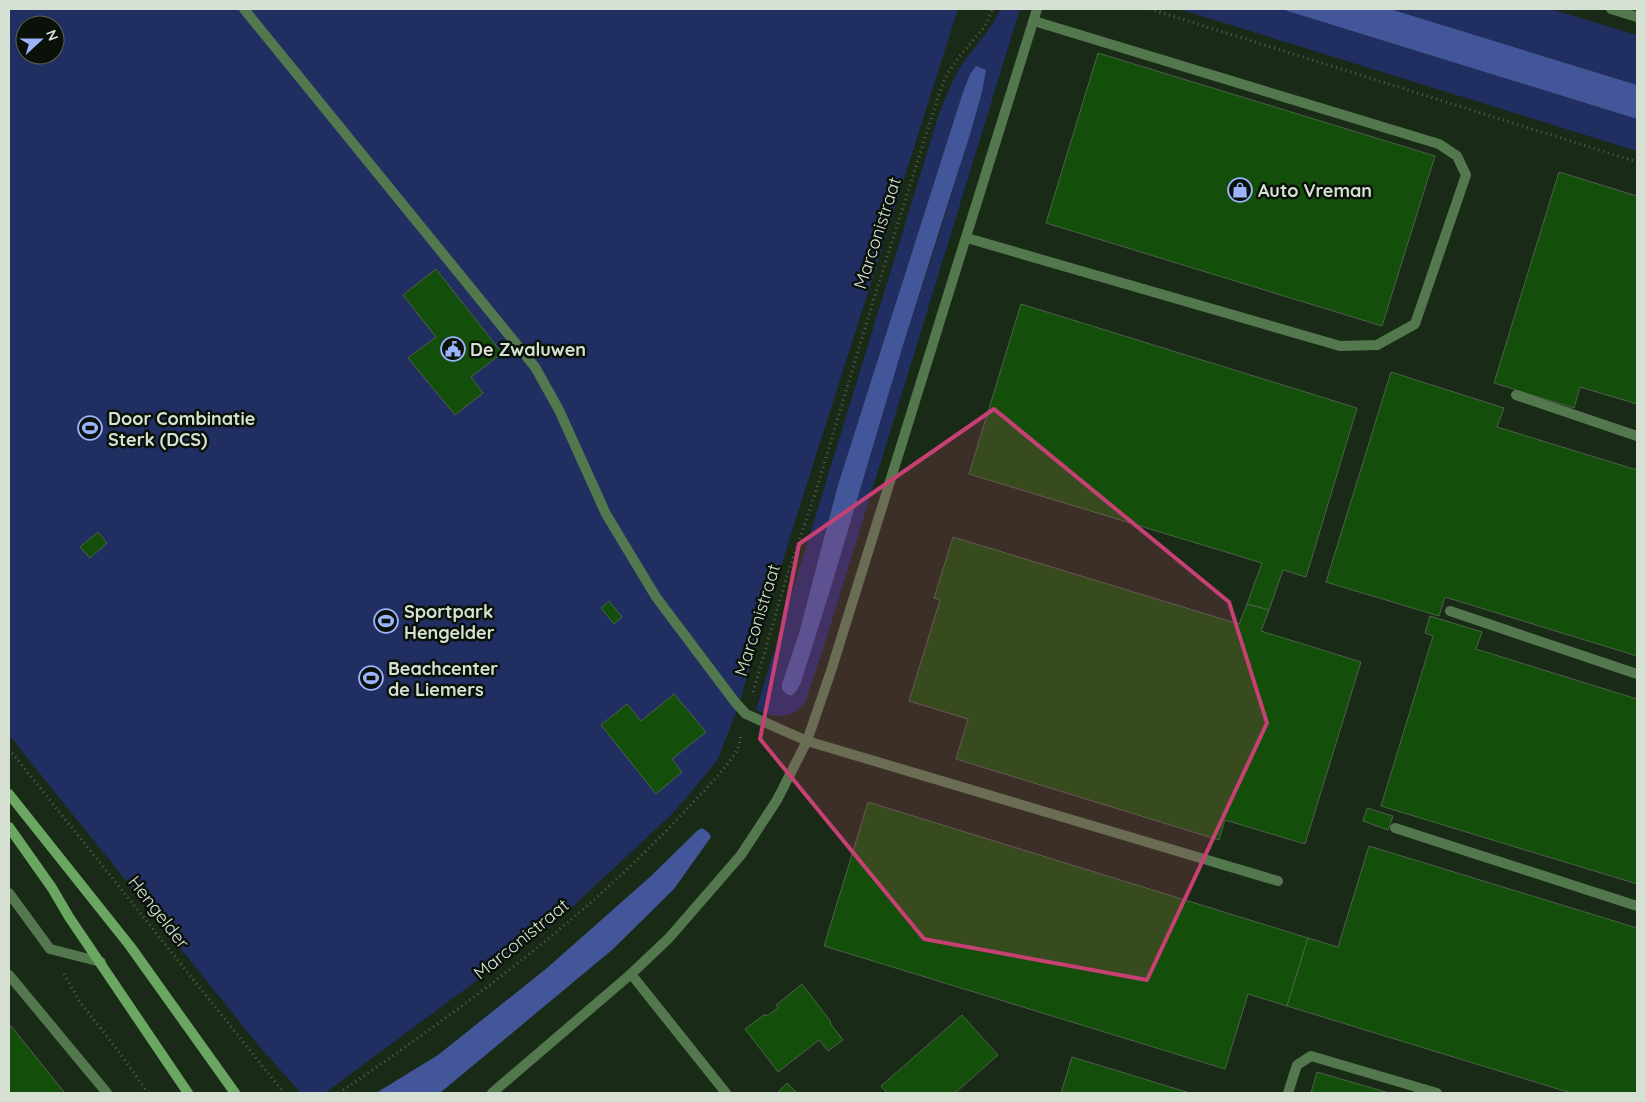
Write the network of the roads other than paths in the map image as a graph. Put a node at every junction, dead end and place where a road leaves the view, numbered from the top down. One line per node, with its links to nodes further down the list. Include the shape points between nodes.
1 (244, 9): 11 (street, via 535,368 559,410 606,514 656,597 734,702 746,714)
2 (1037, 9): 5 (street)
3 (1611, 9): 4 (street)
4 (1637, 17)
5 (1034, 21): 6 (street); 6 (street, via 1439,144 1456,156 1466,175 1415,324 1377,345 1340,346)
6 (966, 238): 11 (street)
7 (1516, 395): 8 (street)
8 (1637, 436)
9 (1450, 611): 10 (street)
10 (1637, 674)
11 (807, 741): 15 (street); 19 (street, via 776,800 741,855 669,938)
12 (9, 794): 23 (main road, via 130,946)
13 (9, 827): 18 (main road)
14 (1395, 828): 17 (street)
15 (1278, 881)
16 (9, 893): 18 (street, via 50,949)
17 (1637, 906)
18 (101, 962): 22 (main road)
19 (631, 974): 24 (street); 25 (street)
20 (9, 975): 21 (street)
21 (107, 1093)
22 (188, 1093)
23 (235, 1093)
24 (492, 1093)
25 (726, 1093)
26 (1288, 1093): 27 (street, via 1297,1065 1311,1056)
27 (1437, 1093)

